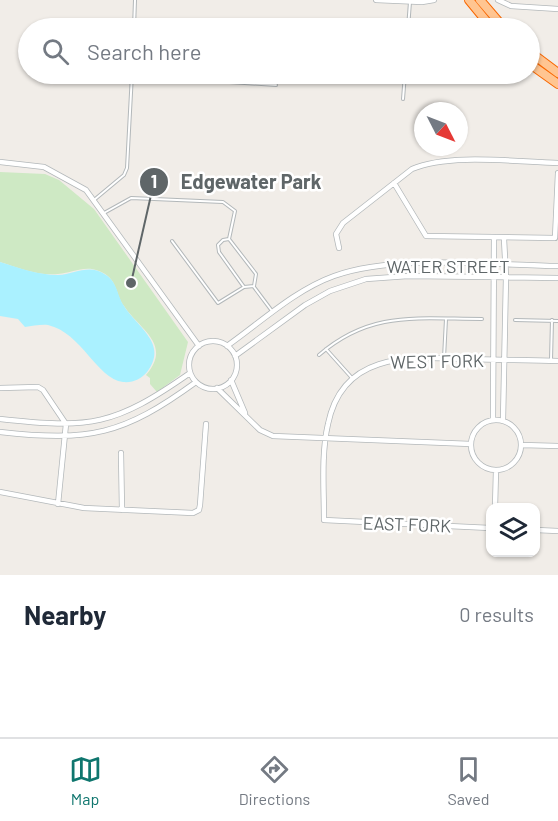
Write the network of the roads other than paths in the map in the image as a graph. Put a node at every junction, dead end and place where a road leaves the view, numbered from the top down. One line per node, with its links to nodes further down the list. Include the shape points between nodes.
1 (135, 0): 9 (lane)
2 (376, 0): 7 (street)
3 (434, 0): 7 (street)
4 (469, 0): 11 (highway)
5 (480, 0): 12 (highway)
6 (498, 0): 8 (street, via 511,6)
7 (410, 2): 10 (lane)
8 (558, 9)
9 (134, 18)
10 (409, 18)
11 (484, 18)
12 (495, 18)
13 (540, 59): 15 (highway)
14 (540, 71): 19 (highway)
15 (558, 72)
16 (132, 84): 26 (lane, via 128,168)
17 (261, 84): 20 (lane)
18 (404, 84): 21 (lane)
19 (558, 84)
20 (276, 85)
21 (403, 99)
22 (0, 162): 26 (street, via 49,169 78,184)
23 (558, 163): 25 (street, via 437,162 412,169)
24 (558, 173): 30 (street, via 555,238)
25 (394, 183): 29 (street, via 426,236); 32 (street, via 338,228)
26 (94, 200): 27 (street)
27 (104, 213): 28 (lane, via 130,198 223,202 235,211); 48 (street)
28 (229, 239): 39 (lane, via 255,274); 40 (lane, via 218,245 219,252)
29 (494, 239): 30 (street); 33 (street)
30 (504, 239): 34 (street)
31 (172, 241): 40 (lane, via 218,303)
32 (339, 248)
33 (494, 265): 34 (street, WATER STREET); 36 (street); 41 (street, WATER STREET, via 374,266 312,286)
34 (505, 266): 35 (street, WATER STREET); 37 (street)
35 (558, 266)
36 (494, 277): 37 (street, WATER STREET); 46 (street, WATER STREET, via 366,279 330,291); 54 (street)
37 (506, 277): 38 (street, WATER STREET); 55 (street)
38 (558, 278)
39 (254, 286): 40 (lane); 41 (lane)
40 (244, 287)
41 (275, 312): 46 (street); 49 (street, WATER STREET)
42 (446, 319): 43 (lane); 50 (lane, via 386,320 355,330); 53 (lane)
43 (482, 319)
44 (515, 320): 45 (lane)
45 (552, 320): 47 (lane); 56 (lane)
46 (284, 321): 52 (street, WATER STREET)
47 (558, 321)
48 (199, 346): 49 (street, via 216,341); 58 (street, via 190,358)
49 (227, 346): 52 (street)
50 (326, 349): 51 (lane); 59 (lane)
51 (319, 355)
52 (235, 356): 60 (street)
53 (444, 358): 54 (street, WEST FORK); 59 (street, WEST FORK, via 382,361)
54 (494, 360): 55 (street, WEST FORK); 66 (street)
55 (504, 360): 56 (street, WEST FORK); 67 (street)
56 (551, 361): 57 (street, WEST FORK)
57 (558, 361)
58 (190, 373): 61 (street); 68 (street, via 118,416)
59 (353, 379): 72 (street, WEST FORK, via 334,406)
60 (231, 380): 63 (street); 64 (street)
61 (196, 382): 63 (street); 71 (street, via 135,422 94,434)
62 (0, 388): 68 (street, via 38,387)
63 (217, 388): 64 (street)
64 (244, 413): 72 (street, via 260,430 273,436)
65 (0, 419): 68 (street)
66 (493, 420): 67 (street); 73 (street, via 479,426)
67 (503, 420): 74 (street, via 517,429)
68 (66, 424): 71 (street)
69 (206, 424): 81 (street, via 199,510)
70 (0, 432): 71 (street)
71 (66, 436): 80 (street)
72 (326, 440): 73 (street); 82 (street, WEST FORK)
73 (471, 444): 77 (street, via 475,459)
74 (522, 445): 75 (street); 77 (street, via 511,465)
75 (558, 446)
76 (121, 453): 81 (street)
77 (496, 470): 79 (street)
78 (0, 492): 80 (street)
79 (495, 503)
80 (58, 504): 81 (street)
81 (122, 510)
82 (324, 520): 83 (street, EAST FORK)
83 (486, 528)
84 (540, 530): 85 (street)
85 (558, 531)

